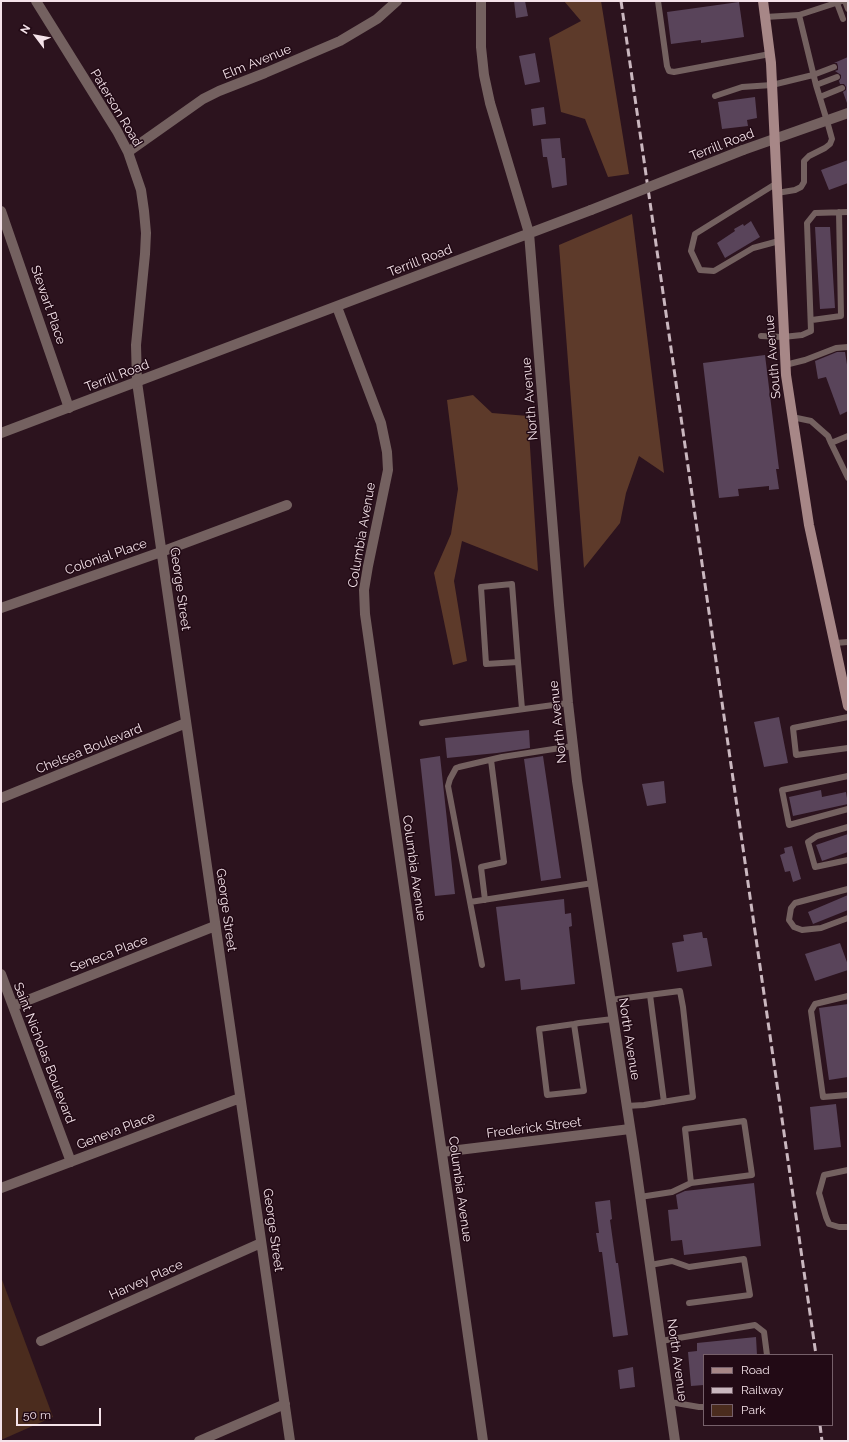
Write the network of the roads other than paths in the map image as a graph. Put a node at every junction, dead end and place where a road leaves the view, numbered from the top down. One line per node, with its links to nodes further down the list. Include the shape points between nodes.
1 (36, 1): 23 (street, Paterson Road)
2 (397, 1): 23 (street, Elm Avenue, via 377,19 340,41 203,99)
3 (481, 1): 28 (street, North Avenue, via 484,75)
4 (658, 1): 11 (lane, via 669,72)
5 (763, 1): 9 (main road, South Avenue)
6 (841, 2): 7 (lane); 8 (lane); 10 (lane)
7 (848, 9)
8 (799, 15): 9 (lane); 13 (lane)
9 (765, 17): 11 (main road, South Avenue)
10 (843, 19)
11 (770, 54): 15 (main road, South Avenue)
12 (834, 67): 13 (lane)
13 (813, 75): 15 (lane); 16 (lane)
14 (837, 77): 16 (lane)
15 (772, 85): 18 (lane, via 742,87); 22 (main road, South Avenue)
16 (816, 85): 19 (lane)
17 (842, 88): 19 (lane)
18 (715, 96)
19 (820, 97): 21 (lane)
20 (848, 113): 21 (street, Terrill Road)
21 (828, 121): 22 (street, Terrill Road); 24 (lane, via 832,139 830,144 804,161 804,182 801,187 795,190)
22 (775, 138): 24 (main road, South Avenue); 28 (street, Terrill Road, bridge)
23 (128, 152): 38 (street, Paterson Road, via 141,190 146,233 136,345)
24 (777, 188): 29 (main road, South Avenue); 29 (lane, via 696,234 691,251 700,270 714,271 753,248)
25 (1, 211): 39 (street, Stewart Place)
26 (839, 212): 27 (lane); 30 (lane); 33 (lane, via 815,213 807,223)
27 (848, 212)
28 (529, 233): 32 (street, Terrill Road); 51 (street, North Avenue)
29 (779, 241): 35 (main road, South Avenue)
30 (841, 303): 31 (lane); 33 (lane, via 841,316)
31 (848, 303)
32 (337, 306): 38 (street, Terrill Road); 84 (street, Columbia Avenue, via 381,423 387,452 388,470 365,584 365,614)
33 (812, 320): 35 (lane, via 811,331 802,335)
34 (761, 336): 35 (lane)
35 (783, 337): 37 (main road, South Avenue)
36 (848, 347): 37 (lane, via 836,348)
37 (785, 365): 40 (main road, South Avenue)
38 (137, 382): 39 (street, Terrill Road); 46 (street, George Street)
39 (70, 408): 41 (street, Terrill Road)
40 (792, 417): 43 (lane, via 811,421 828,436); 49 (main road, South Avenue, via 809,525)
41 (1, 433)
42 (848, 436): 43 (lane)
43 (831, 443): 44 (lane)
44 (848, 478)
45 (287, 505): 46 (street, Colonial Place)
46 (161, 552): 47 (street, Colonial Place); 56 (street, George Street)
47 (1, 608)
48 (848, 642): 49 (lane)
49 (834, 643): 52 (main road, South Avenue)
50 (518, 662): 50 (lane, via 512,584 481,587 486,664); 53 (lane)
51 (568, 702): 53 (lane); 57 (street, North Avenue)
52 (848, 706)
53 (522, 709): 55 (lane)
54 (848, 717): 58 (lane, via 793,728 796,755)
55 (422, 722)
56 (186, 723): 61 (street, Chelsea Boulevard); 70 (street, George Street)
57 (573, 746): 59 (lane); 65 (street, North Avenue)
58 (848, 748)
59 (491, 760): 67 (lane, via 504,862 481,867); 68 (lane, via 456,768 448,786)
60 (848, 776): 62 (lane, via 782,790 789,825)
61 (1, 798)
62 (848, 809)
63 (848, 827): 64 (lane, via 817,836 808,842 815,867)
64 (848, 860)
65 (593, 883): 67 (lane); 75 (street, North Avenue)
66 (848, 889): 69 (lane, via 795,903 788,920 794,927 802,930 821,928)
67 (485, 900): 68 (lane)
68 (470, 902): 71 (lane)
69 (848, 918)
70 (216, 926): 76 (street, Seneca Place); 80 (street, George Street)
71 (482, 965)
72 (1, 974): 76 (street, Saint Nicholas Boulevard)
73 (650, 995): 75 (lane); 81 (lane); 81 (lane, via 680,991 693,1097)
74 (848, 996): 79 (lane, via 815,1004 811,1011 823,1097)
75 (610, 1000): 77 (street, North Avenue)
76 (13, 1006): 85 (street, Saint Nicholas Boulevard)
77 (613, 1019): 78 (lane); 82 (street, North Avenue)
78 (574, 1024): 78 (lane, via 539,1029 548,1095 584,1091)
79 (848, 1095)
80 (240, 1098): 85 (street, Geneva Place); 91 (street, George Street)
81 (664, 1102): 82 (lane)
82 (626, 1106): 83 (street, North Avenue)
83 (630, 1129): 84 (street, Frederick Street); 89 (street, North Avenue)
84 (442, 1152): 102 (street, Columbia Avenue)
85 (71, 1162): 88 (street, Geneva Place)
86 (848, 1170): 90 (lane, via 824,1175 818,1193 829,1224)
87 (691, 1183): 87 (lane, via 685,1129 744,1121 752,1175); 89 (lane, via 672,1192)
88 (1, 1188)
89 (640, 1197): 92 (street, North Avenue)
90 (848, 1227)
91 (261, 1243): 94 (street, Harvey Place); 98 (street, George Street)
92 (650, 1265): 93 (lane, via 672,1261 689,1267 744,1259 750,1295); 95 (street, North Avenue)
93 (689, 1303)
94 (41, 1341)
95 (661, 1341): 96 (lane, via 755,1325 764,1332); 97 (street, North Avenue)
96 (767, 1354)
97 (670, 1402): 99 (lane); 103 (street, North Avenue)
98 (285, 1404): 100 (street); 101 (street, George Street)
99 (703, 1406)
100 (199, 1441)
101 (290, 1441)
102 (483, 1441)
103 (675, 1441)

